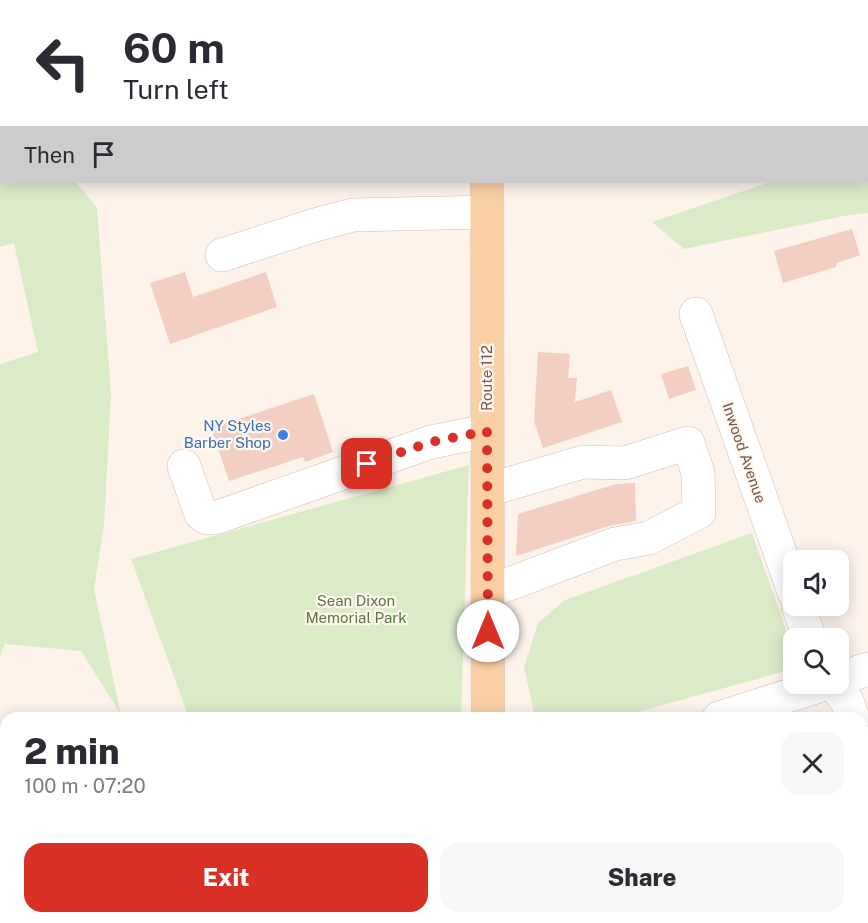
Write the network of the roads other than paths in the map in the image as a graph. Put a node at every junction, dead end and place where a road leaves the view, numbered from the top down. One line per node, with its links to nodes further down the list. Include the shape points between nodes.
1 (487, 197): 2 (street, via 353,215); 4 (main road, Route 112)
2 (222, 255)
3 (696, 314): 7 (street, Inwood Avenue)
4 (487, 431): 5 (street, via 431,442 218,517 201,514); 6 (main road, Route 112)
5 (184, 466)
6 (488, 490): 8 (main road, Route 112); 8 (street, via 583,462 625,463 688,442 698,472 699,512 649,538 615,544)
7 (783, 561)
8 (488, 592): 13 (main road, Route 112)
9 (868, 669): 10 (street)
10 (849, 675)
11 (794, 694): 14 (street)
12 (841, 694): 15 (street)
13 (488, 712)
14 (738, 712)
15 (851, 712)

